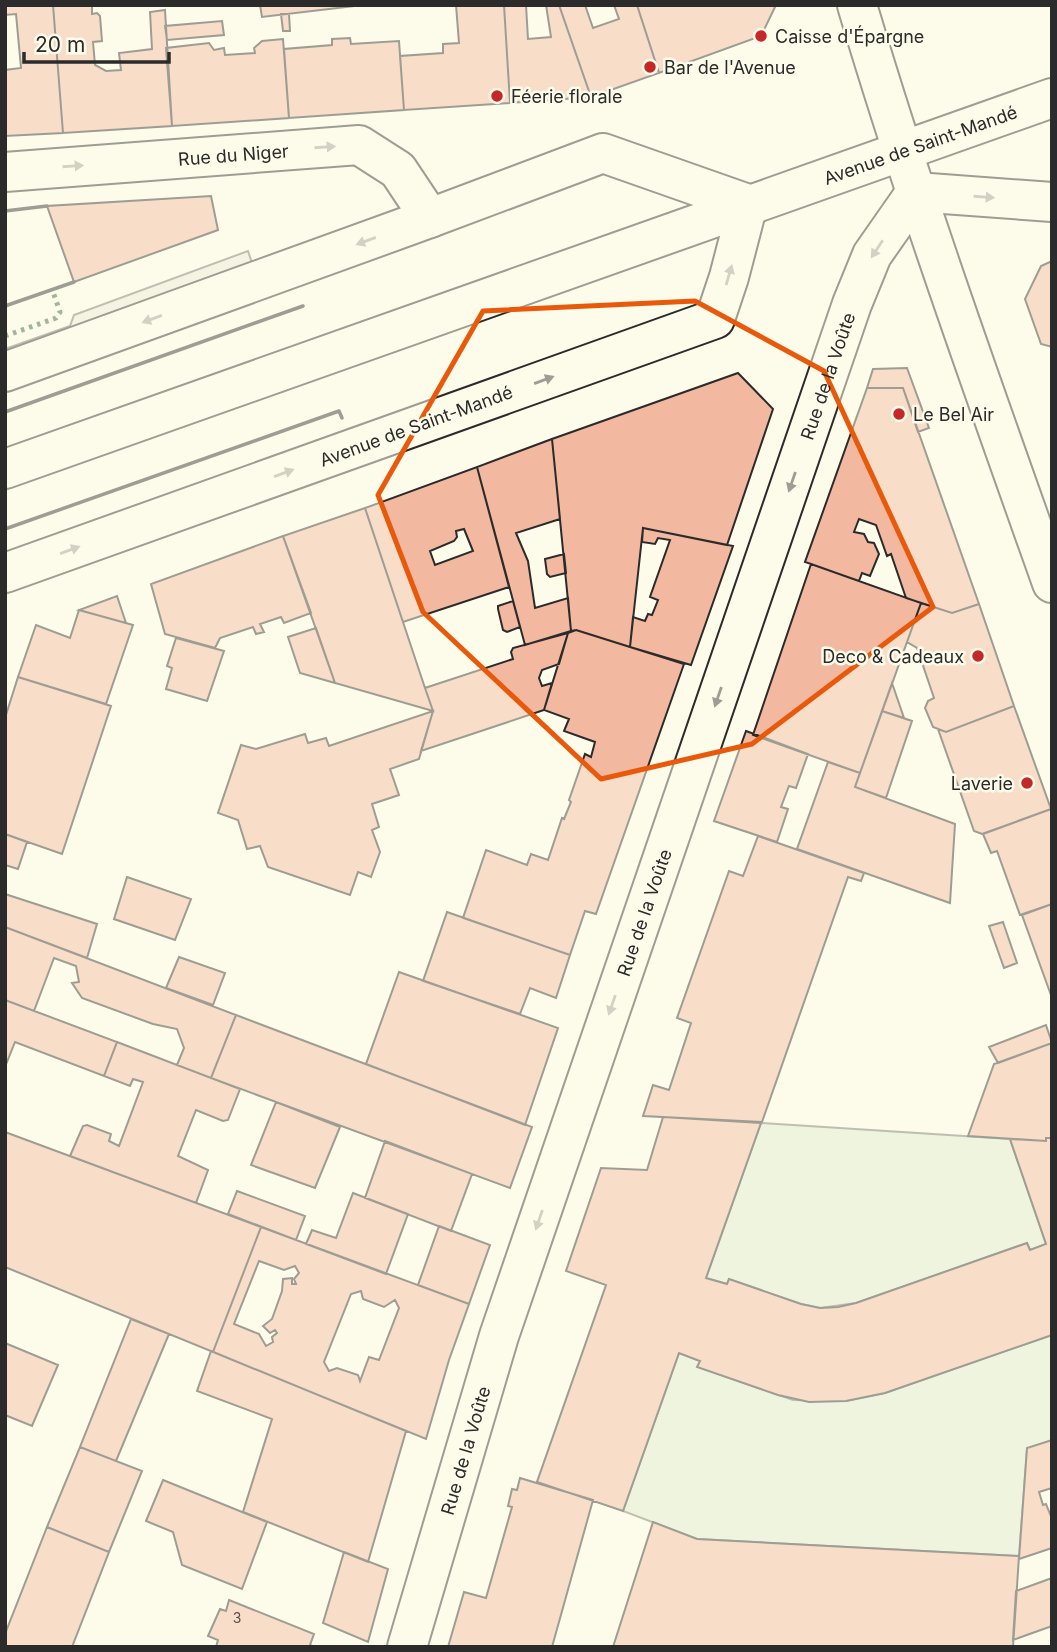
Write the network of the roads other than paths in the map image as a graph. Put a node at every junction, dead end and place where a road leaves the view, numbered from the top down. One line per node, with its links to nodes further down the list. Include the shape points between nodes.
1 (858, 5): 3 (street)
2 (1052, 98): 3 (street, Avenue de Saint-Mandé)
3 (902, 151): 5 (street); 7 (street, Avenue de Saint-Mandé)
4 (5, 172): 8 (street, Rue du Niger, one-way to 8, via 359,145 398,170)
5 (916, 192): 6 (street, one-way to 6); 12 (street); 13 (street, Rue de la Voûte, one-way to 13, via 872,256 852,304 499,1336)
6 (1052, 201)
7 (748, 204): 8 (street, via 603,153); 10 (street, Avenue de Saint-Mandé); 11 (street, Avenue de Saint-Mandé, one-way to 7, via 715,319)
8 (430, 218): 9 (street, one-way to 9)
9 (5, 372)
10 (5, 469)
11 (5, 573)
12 (1052, 583)
13 (407, 1647)

